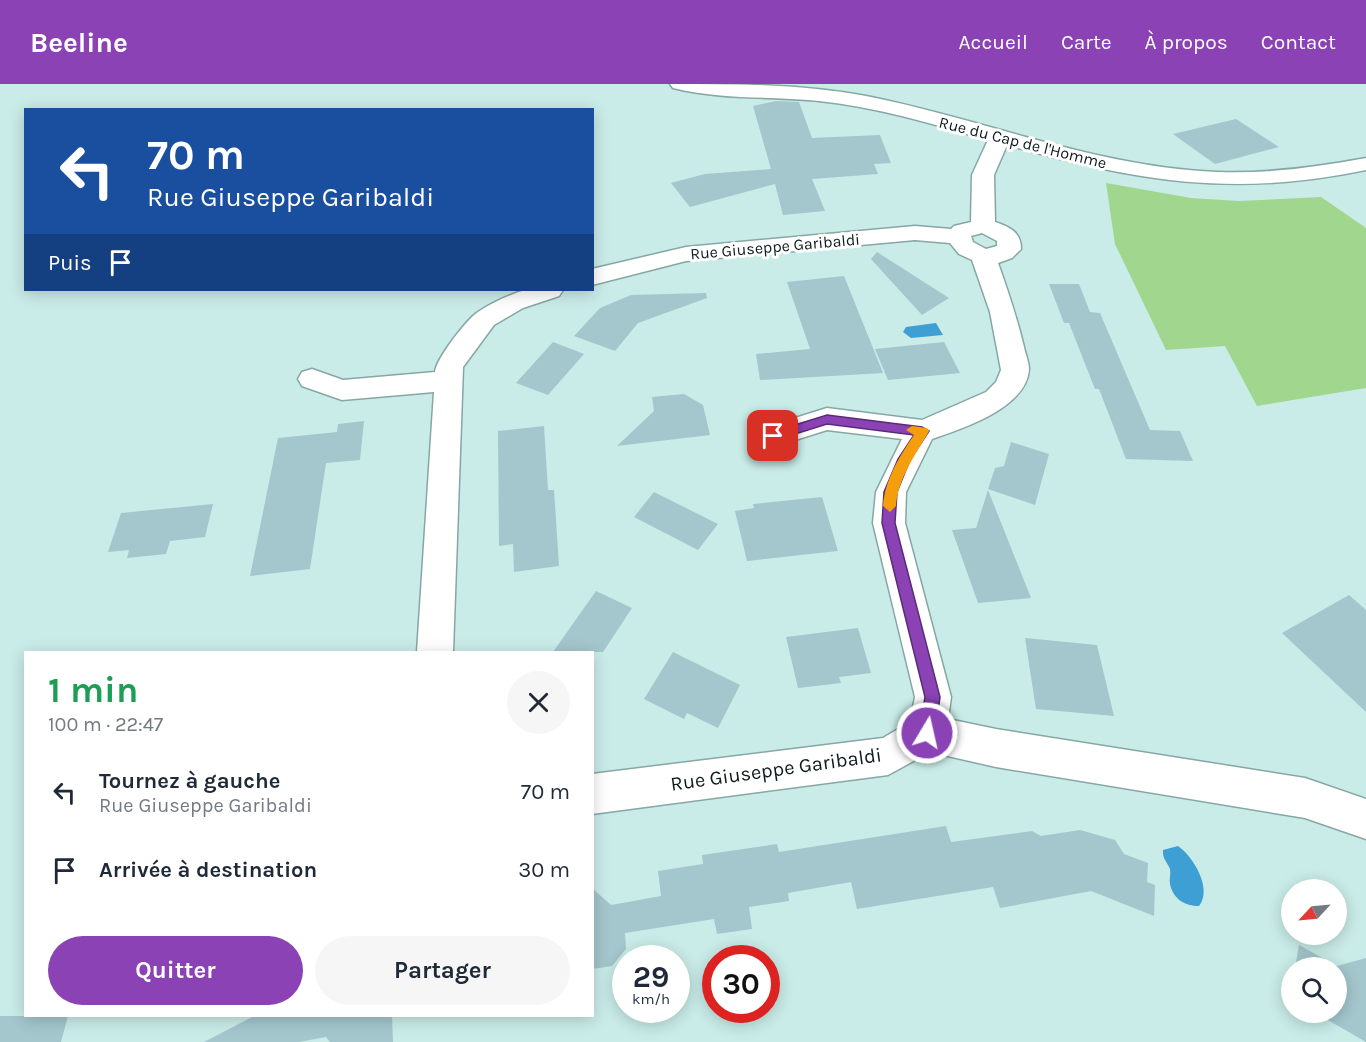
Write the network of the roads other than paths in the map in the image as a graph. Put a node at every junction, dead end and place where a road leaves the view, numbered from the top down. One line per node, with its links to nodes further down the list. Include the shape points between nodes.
1 (680, 84): 3 (street, Rue du Cap de l'Homme)
2 (838, 84): 3 (street)
3 (851, 100): 4 (street, Rue du Cap de l'Homme)
4 (1000, 136): 5 (street, Rue du Cap de l'Homme, via 1128,168 1194,177 1261,179); 6 (street, via 984,175)
5 (1366, 164)
6 (975, 240): 7 (street, Rue Giuseppe Garibaldi, via 915,233 696,253); 11 (street, via 1003,312 1015,370 1007,388 996,399)
7 (594, 277)
8 (547, 291): 10 (street, via 514,302 485,319 449,365)
9 (312, 379): 10 (street, via 342,390)
10 (447, 381): 13 (street)
11 (922, 431): 12 (street, via 827,419); 14 (street, via 891,492 889,523 933,697)
12 (773, 436)
13 (435, 651)
14 (927, 733): 15 (street, Rue Giuseppe Garibaldi, via 888,756); 16 (street, via 996,748 1305,798)
15 (594, 794)
16 (1366, 819)

